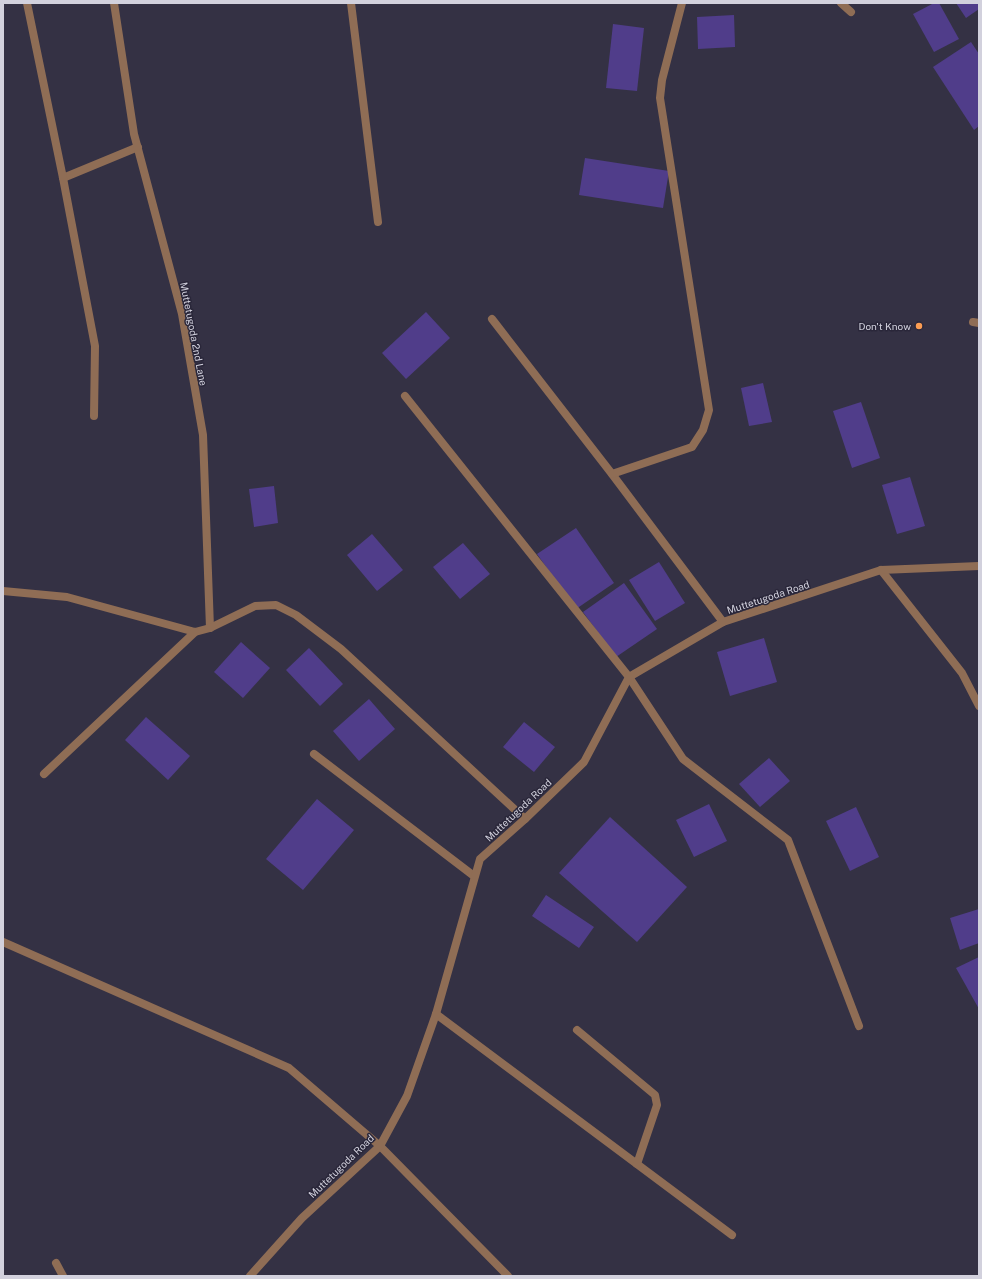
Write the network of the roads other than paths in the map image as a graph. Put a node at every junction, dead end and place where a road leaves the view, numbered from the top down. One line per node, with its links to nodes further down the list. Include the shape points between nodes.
1 (28, 3): 8 (street)
2 (114, 3): 7 (street, Muttetugoda 2nd Lane)
3 (351, 3): 9 (street)
4 (682, 3): 13 (street, via 662,80 660,98 709,410 703,430 692,447)
5 (840, 3): 6 (street)
6 (851, 12)
7 (138, 147): 8 (street); 18 (street, Muttetugoda 2nd Lane, via 182,314 204,435)
8 (63, 178): 12 (street, via 94,346)
9 (378, 222)
10 (492, 318): 13 (street)
11 (406, 396): 20 (street)
12 (94, 416)
13 (612, 474): 17 (street)
14 (979, 566): 15 (street, Muttetugoda Road)
15 (881, 570): 17 (street, Muttetugoda Road); 21 (street, via 962,673)
16 (3, 591): 19 (street, via 67,597)
17 (723, 622): 20 (street, Muttetugoda Road)
18 (210, 628): 19 (street); 24 (street, via 255,606 276,605 296,616 341,649)
19 (195, 632): 23 (street)
20 (628, 677): 24 (street, Muttetugoda Road, via 584,762); 28 (street, via 683,759 788,840)
21 (979, 706)
22 (314, 754): 25 (street)
23 (44, 774)
24 (525, 819): 25 (street, Muttetugoda Road, via 480,859)
25 (474, 876): 27 (street, Muttetugoda Road)
26 (3, 942): 30 (street, via 289,1068)
27 (436, 1014): 30 (street, Muttetugoda Road, via 407,1096); 31 (street)
28 (859, 1026)
29 (576, 1030): 31 (street, via 655,1095 657,1105)
30 (380, 1146): 35 (street, Muttetugoda Road, via 302,1218); 36 (street)
31 (637, 1164): 32 (street)
32 (732, 1235)
33 (56, 1262): 34 (street)
34 (64, 1276)
35 (250, 1276)
36 (508, 1276)

